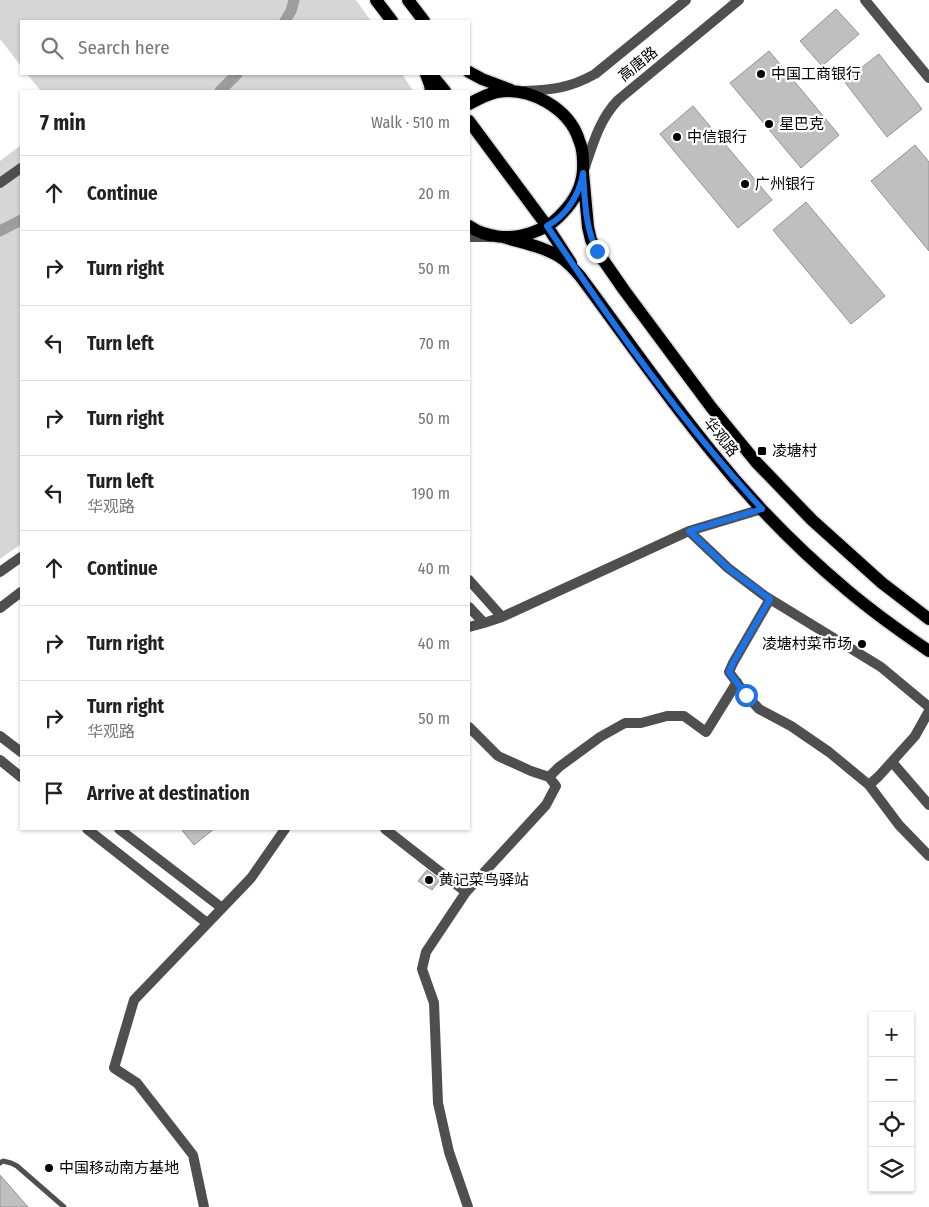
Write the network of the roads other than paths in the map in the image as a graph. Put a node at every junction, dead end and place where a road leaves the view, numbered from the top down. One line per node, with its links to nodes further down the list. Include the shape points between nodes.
1 (376, 0): 6 (main road)
2 (408, 0): 7 (main road)
3 (686, 0): 14 (street, 高唐路, via 582,81 554,89)
4 (739, 0): 18 (street, 高唐路, via 618,100 601,125)
5 (865, 0): 11 (street)
6 (391, 20)
7 (423, 20)
8 (470, 73): 14 (main road)
9 (426, 75): 12 (main road)
10 (432, 75): 13 (main road)
11 (929, 78)
12 (431, 90)
13 (444, 90)
14 (516, 92): 15 (main road, via 498,92); 18 (main road, 华观路, via 552,105 568,121 579,138)
15 (470, 103)
16 (470, 122): 20 (main road)
17 (20, 169): 19 (street)
18 (583, 173): 20 (main road, via 582,183 571,204); 35 (main road, 华观路, via 588,226 597,251 717,414 783,492 826,534 882,583)
19 (0, 183)
20 (547, 226): 23 (main road, via 524,235); 24 (main road)
21 (470, 227): 23 (main road, 华观路)
22 (470, 237): 23 (street)
23 (503, 237): 24 (main road, 华观路, via 548,251 563,259)
24 (580, 276): 25 (main road, 华观路, via 687,422)
25 (762, 509): 26 (street); 38 (main road, 华观路, via 848,590)
26 (689, 531): 31 (street, via 728,568); 34 (street)
27 (20, 558): 28 (street)
28 (0, 572)
29 (470, 581): 34 (street)
30 (20, 593): 32 (street)
31 (770, 599): 39 (street, via 729,672); 40 (street, via 881,667)
32 (0, 608)
33 (470, 608): 36 (street)
34 (502, 617): 36 (street)
35 (929, 618)
36 (484, 624): 37 (street)
37 (470, 627)
38 (929, 651)
39 (737, 682): 47 (street, via 706,732 684,716 624,723 600,737); 48 (street, via 759,709 829,752)
40 (929, 709): 45 (street, via 915,736)
41 (470, 728): 47 (street, via 498,756)
42 (0, 736): 43 (street)
43 (20, 751)
44 (0, 760): 46 (street)
45 (892, 762): 48 (street); 49 (street)
46 (20, 776)
47 (549, 777): 55 (street, via 556,786 546,805)
48 (869, 785): 54 (street, via 899,825)
49 (929, 805)
50 (88, 830): 57 (street)
51 (120, 830): 56 (street)
52 (284, 830): 56 (street, via 251,878)
53 (386, 830): 55 (street)
54 (929, 856)
55 (466, 892): 61 (street, via 426,952 422,970 434,1003 438,1104 449,1152)
56 (222, 908): 57 (street)
57 (207, 923): 60 (street, via 134,1000 114,1068 137,1083 193,1155)
58 (0, 1163): 59 (lane, via 17,1166)
59 (64, 1207)
60 (204, 1207)
61 (468, 1207)

